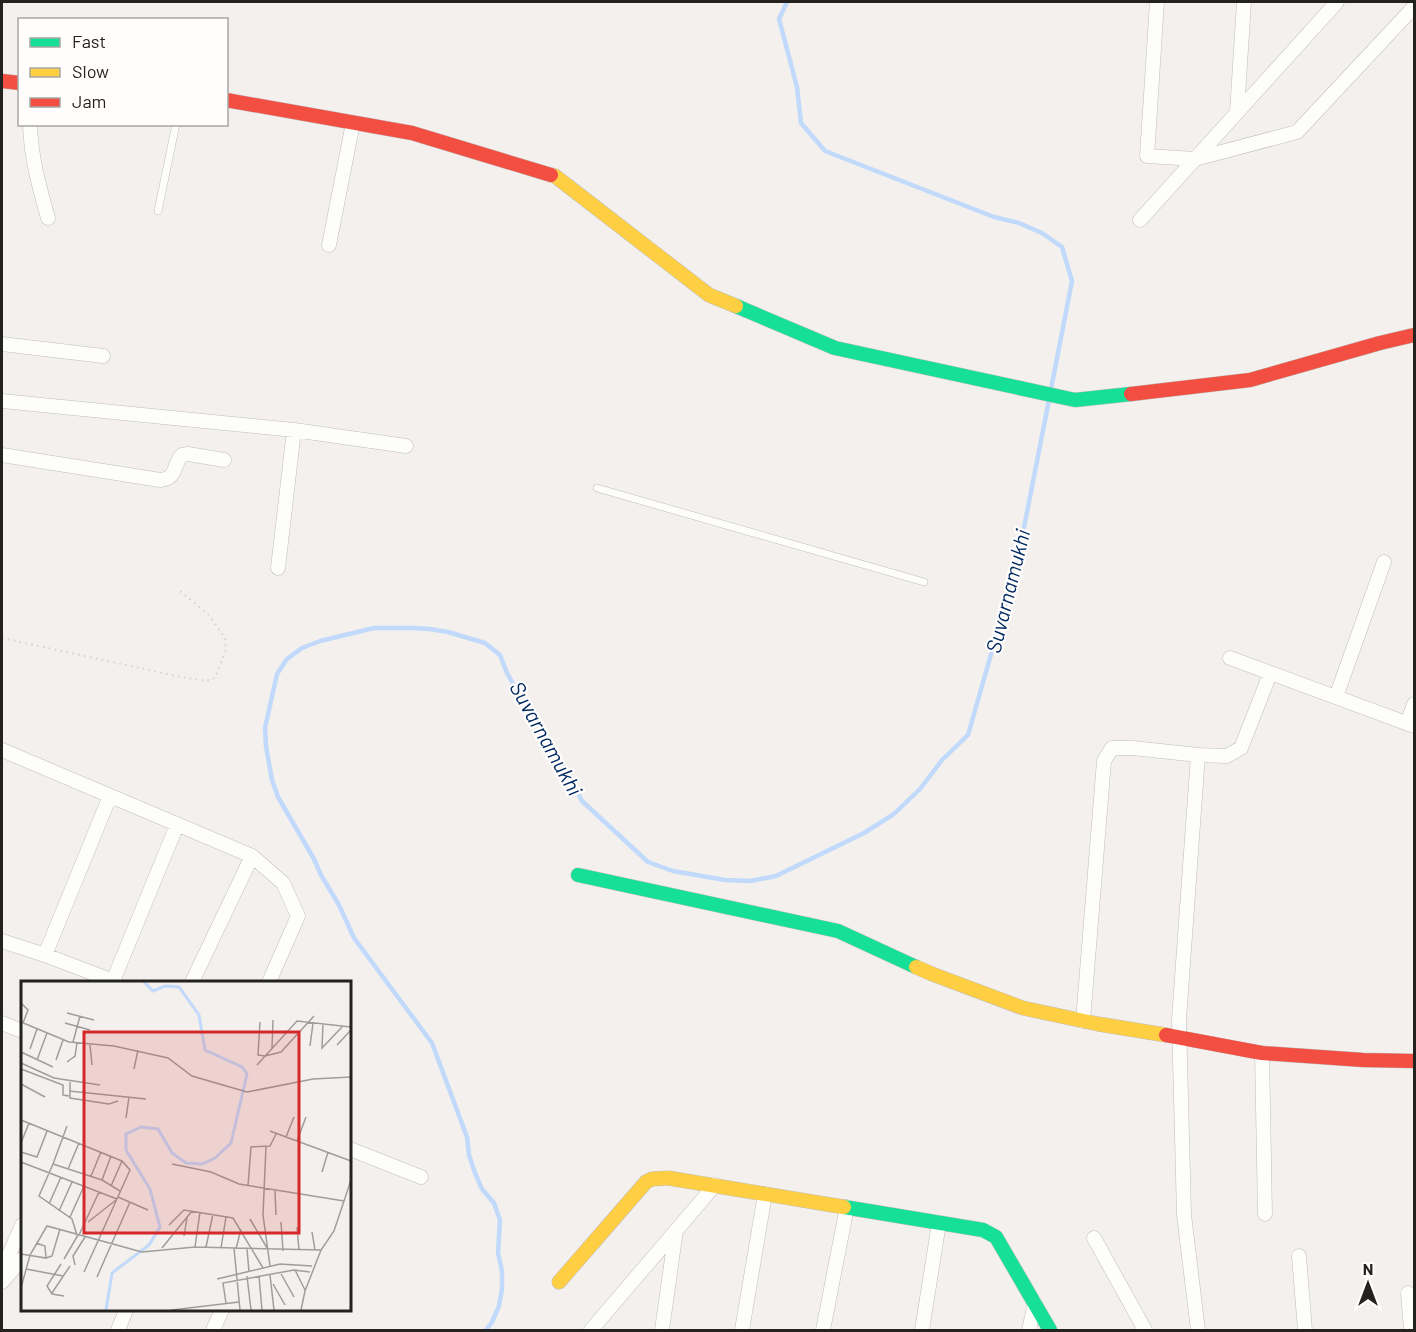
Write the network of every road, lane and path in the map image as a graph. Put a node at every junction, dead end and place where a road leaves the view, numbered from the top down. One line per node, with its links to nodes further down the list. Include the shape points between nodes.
1 (1157, 2): 12 (street, via 1147,156)
2 (1244, 2): 8 (street)
3 (1334, 3): 8 (street)
4 (1414, 7): 12 (street, via 1297,132)
5 (2, 81): 6 (street)
6 (18, 83)
7 (228, 100): 9 (street)
8 (1237, 112): 12 (street)
9 (353, 123): 16 (street); 17 (street, via 412,133 555,176 709,295 835,348 1076,400 1250,380)
10 (30, 126): 14 (street, via 31,148)
11 (176, 126): 13 (lane)
12 (1195, 159): 15 (street)
13 (158, 211)
14 (48, 218)
15 (1140, 220)
16 (329, 245)
17 (1414, 335)
18 (2, 344): 19 (street)
19 (103, 356)
20 (2, 400): 21 (street)
21 (294, 430): 22 (street); 27 (street)
22 (406, 446)
23 (2, 455): 24 (street, via 160,480 173,475 182,455)
24 (224, 460)
25 (597, 488): 28 (lane)
26 (1384, 562): 33 (street)
27 (278, 568)
28 (924, 582)
29 (180, 591): 30 (path, via 208,614 225,638 226,650 215,678 206,681 176,676)
30 (2, 638)
31 (1230, 658): 32 (street)
32 (1270, 674): 33 (street); 37 (street, via 1241,748 1227,756)
33 (1336, 698): 35 (street)
34 (1414, 704): 35 (street)
35 (1411, 725)
36 (2, 750): 38 (street)
37 (1198, 755): 48 (street, via 1112,748 1104,761); 51 (street)
38 (110, 796): 39 (street); 43 (street)
39 (177, 825): 40 (street); 45 (street)
40 (252, 856): 46 (street); 47 (street, via 283,883 298,916)
41 (579, 875): 48 (street, via 838,931 932,974 1023,1008)
42 (2, 941): 43 (street)
43 (45, 955): 44 (street)
44 (112, 981)
45 (115, 981)
46 (192, 981)
47 (269, 981)
48 (1083, 1021): 51 (street)
49 (2, 1023): 50 (street)
50 (21, 1031)
51 (1180, 1037): 52 (street); 83 (street, via 1184,1215)
52 (1262, 1053): 53 (street); 59 (street)
53 (1414, 1061)
54 (351, 1149): 55 (street)
55 (421, 1177)
56 (714, 1185): 57 (street); 62 (street); 68 (street, via 668,1178 646,1182)
57 (765, 1194): 58 (street); 77 (street)
58 (847, 1208): 60 (street); 78 (street)
59 (1265, 1214)
60 (939, 1223): 70 (street, via 983,1230 996,1237); 79 (street)
61 (21, 1227): 66 (street)
62 (676, 1230): 75 (street); 76 (street)
63 (1094, 1238): 82 (street)
64 (1299, 1256): 84 (street)
65 (21, 1260): 67 (street)
66 (2, 1271)
67 (2, 1282)
68 (559, 1282)
69 (1408, 1293): 85 (street)
70 (1035, 1303): 80 (street); 81 (street)
71 (126, 1311): 73 (street)
72 (222, 1311): 74 (street)
73 (118, 1330)
74 (213, 1330)
75 (591, 1330)
76 (662, 1330)
77 (742, 1330)
78 (823, 1330)
79 (922, 1330)
80 (1029, 1330)
81 (1050, 1330)
82 (1145, 1330)
83 (1198, 1330)
84 (1305, 1330)
85 (1411, 1330)

